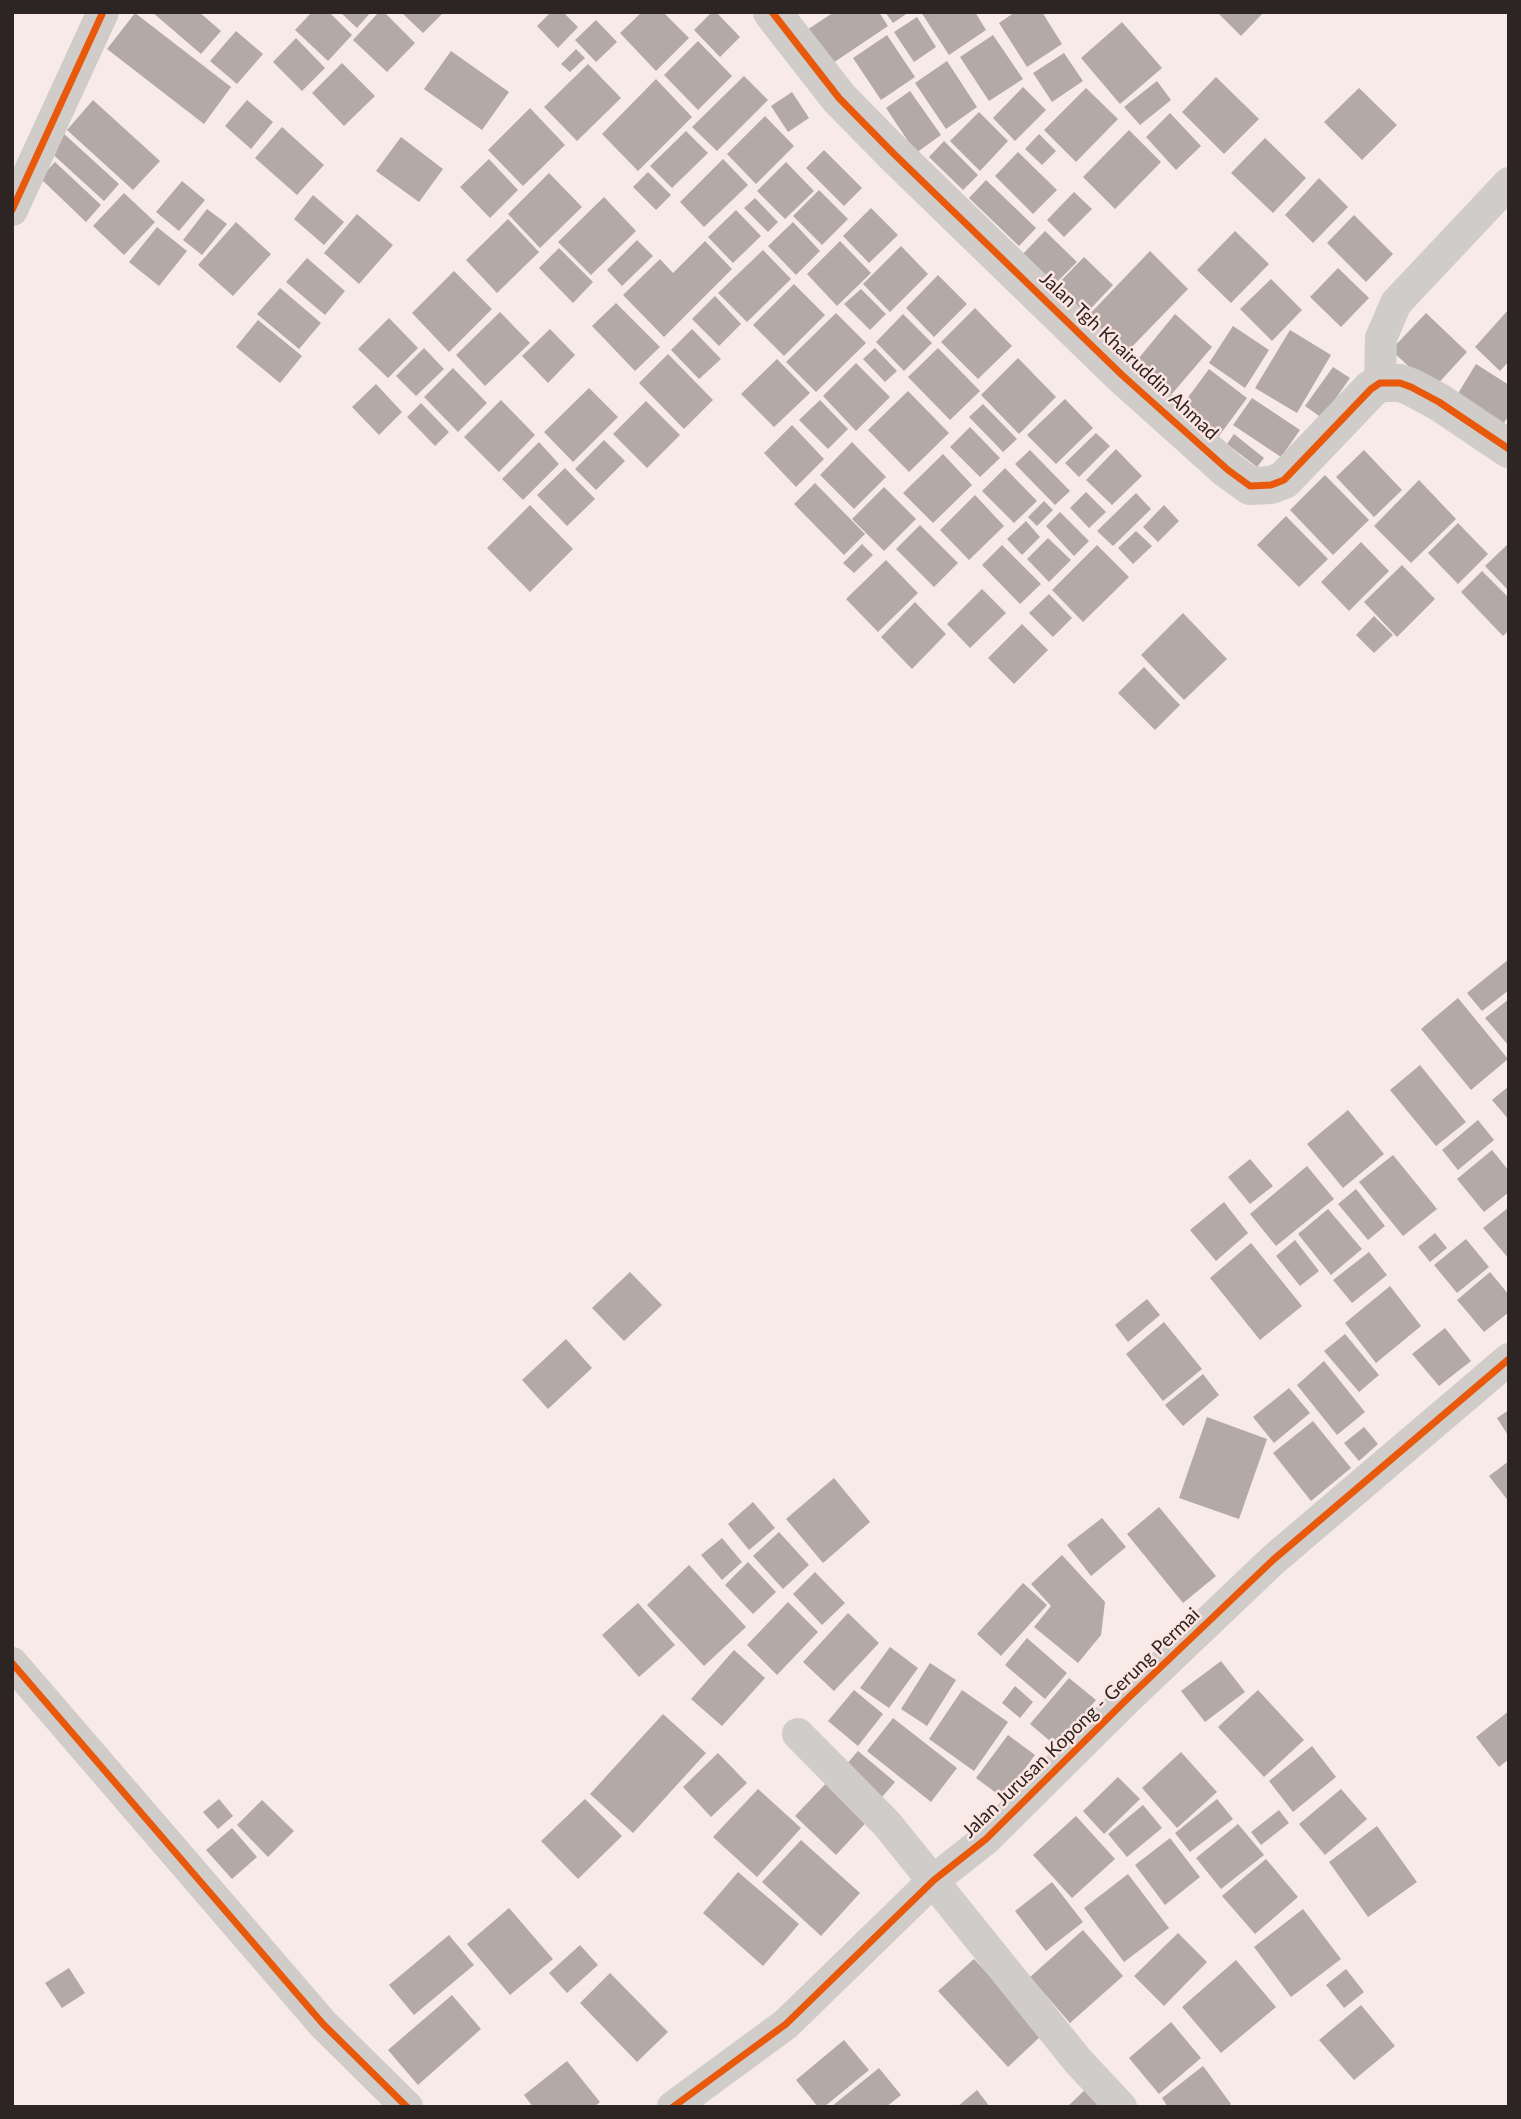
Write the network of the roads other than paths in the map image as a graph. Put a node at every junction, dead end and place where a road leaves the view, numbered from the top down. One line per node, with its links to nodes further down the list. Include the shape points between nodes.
1 (103, 12): 4 (street)
2 (772, 12): 5 (street, Jalan Tgh Khairuddin Ahmad, via 839,98 892,153 1122,375 1250,486 1284,480)
3 (1509, 183): 5 (street, via 1396,303 1381,338)
4 (12, 210)
5 (1380, 383): 6 (street, via 1410,387)
6 (1509, 449)
7 (1509, 1359): 10 (street, Jalan Jurusan Kopong - Gerung Permai, via 1273,1560 986,1839)
8 (12, 1663): 11 (street, via 323,2024)
9 (798, 1734): 10 (street, via 887,1824)
10 (934, 1880): 12 (street, Jalan Jurusan Kopong - Gerung Permai, via 786,2024); 13 (street, via 1078,2062)
11 (407, 2107)
12 (673, 2107)
13 (1121, 2107)

